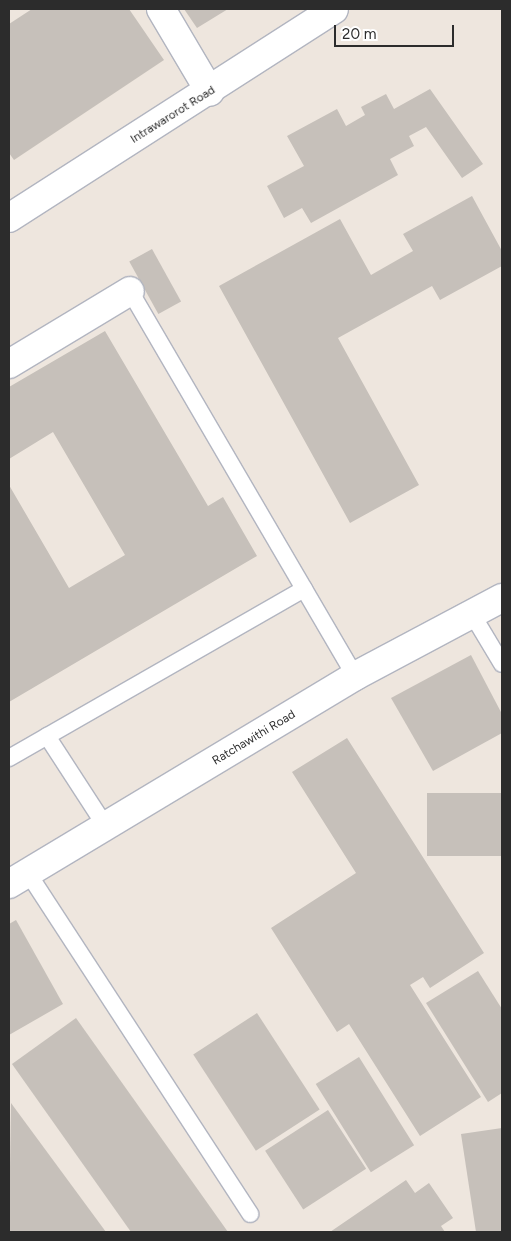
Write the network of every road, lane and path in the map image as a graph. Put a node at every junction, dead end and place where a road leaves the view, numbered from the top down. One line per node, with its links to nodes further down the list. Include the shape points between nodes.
1 (161, 9): 3 (street)
2 (334, 9): 3 (street, Intrawarorot Road)
3 (210, 92): 4 (street, Intrawarorot Road)
4 (9, 218)
5 (130, 291): 6 (street); 7 (lane)
6 (9, 364)
7 (304, 589): 11 (lane); 12 (lane)
8 (502, 598): 9 (street, Ratchawithi Road)
9 (472, 614): 10 (lane); 11 (street, Ratchawithi Road)
10 (502, 664)
11 (355, 676): 14 (street, Ratchawithi Road)
12 (47, 736): 13 (lane); 14 (lane)
13 (9, 758)
14 (106, 827): 15 (street, Ratchawithi Road)
15 (18, 878): 16 (lane)
16 (250, 1214)

